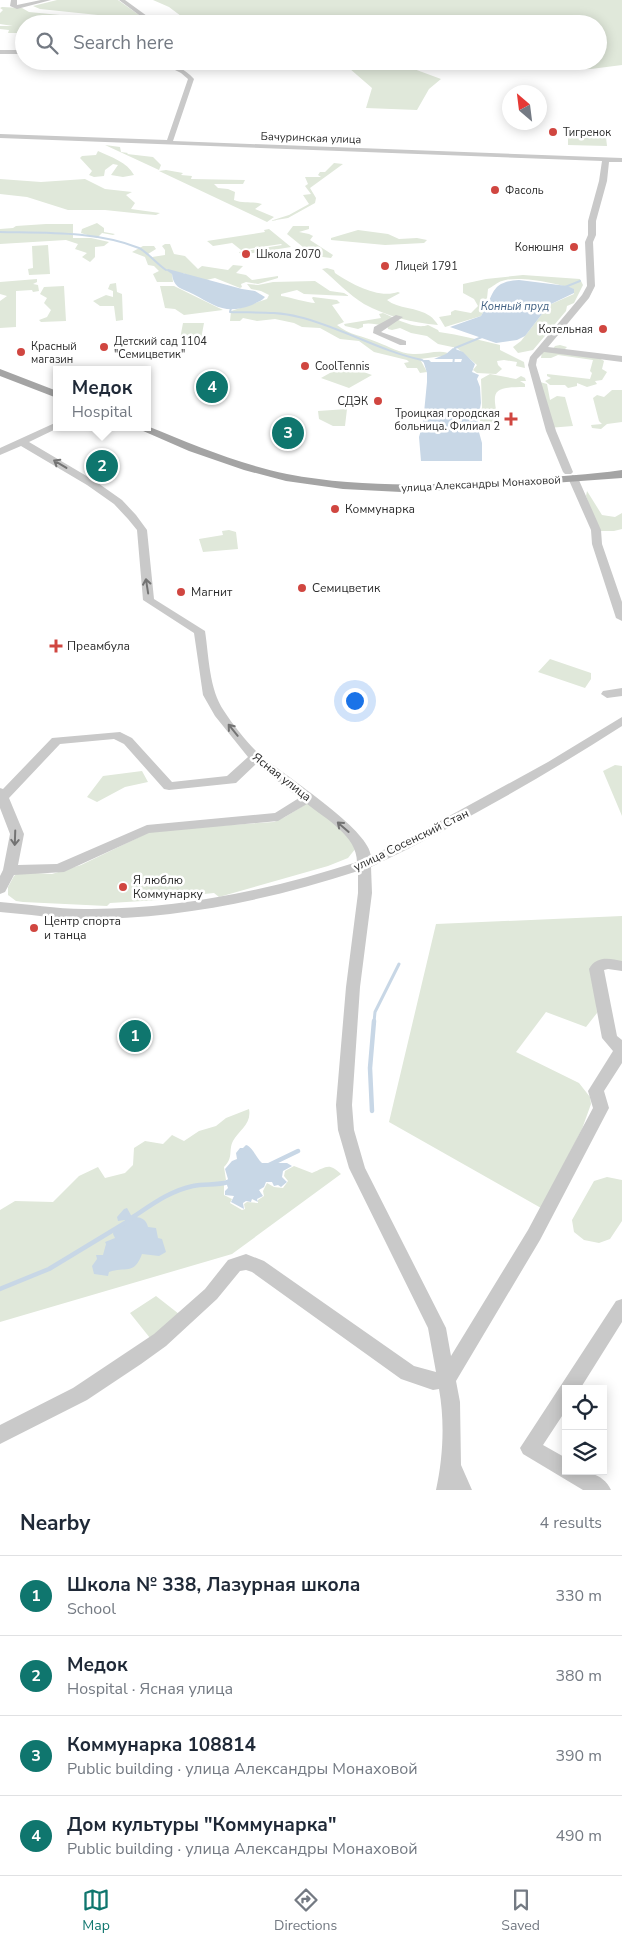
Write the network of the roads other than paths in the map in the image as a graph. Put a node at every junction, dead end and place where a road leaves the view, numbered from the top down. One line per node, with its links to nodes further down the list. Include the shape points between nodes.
1 (14, 0): 2 (street, via 13,6 17,7)
2 (48, 0)
3 (122, 0): 4 (street)
4 (143, 15)
5 (0, 52): 6 (street)
6 (15, 52)
7 (179, 70): 9 (street, via 191,79)
8 (0, 136): 9 (street, Бачуринская улица)
9 (169, 143): 10 (street, Бачуринская улица)
10 (606, 160): 11 (street, Бачуринская улица); 14 (street, via 589,242 592,286)
11 (622, 160)
12 (399, 317): 13 (street, via 377,329 376,333)
13 (403, 343)
14 (542, 349): 15 (street); 27 (street, via 533,359 532,372 551,431)
15 (622, 359)
16 (0, 364): 18 (main road)
17 (0, 372): 19 (main road)
18 (53, 384)
19 (53, 393)
20 (151, 424): 27 (main road, улица Александры Монаховой, via 243,458 329,477 416,482)
21 (53, 427): 23 (street)
22 (150, 431): 27 (main road, улица Александры Монаховой, via 253,469 326,484 417,489)
23 (22, 442): 24 (street); 32 (street, Ясная улица, one-way to 23, via 219,713 209,695 199,631 149,600 142,530 118,502)
24 (0, 452)
25 (622, 469): 27 (main road, улица Александры Монаховой)
26 (622, 474): 27 (main road, улица Александры Монаховой)
27 (570, 475): 28 (street, via 596,530 597,544)
28 (622, 618)
29 (622, 692): 30 (street)
30 (608, 694)
31 (622, 721): 35 (street, улица Сосенский Стан, via 485,803)
32 (256, 758): 33 (street, via 232,780 169,786 128,741 116,735 56,741); 34 (street, Ясная улица)
33 (1, 794): 36 (street, one-way to 36, via 17,834)
34 (309, 797): 35 (street, Ясная улица, one-way to 34, via 364,852 356,838); 36 (street, via 278,817 146,830 59,869)
35 (365, 864): 38 (street, улица Сосенский Стан, via 266,893 158,910 83,914); 41 (street, Ясная улица, via 365,893 353,987 344,1105 346,1130 357,1168 437,1328)
36 (10, 870): 37 (street)
37 (0, 889)
38 (0, 907)
39 (622, 966): 41 (street, via 607,963 596,969 611,1040 622,1050 596,1091 601,1108 534,1235)
40 (622, 1307): 42 (street)
41 (447, 1380): 44 (street, via 433,1382 408,1373 258,1266 246,1262 234,1266 211,1294 135,1358 80,1394); 45 (street, Ясная улица, via 451,1402)
42 (571, 1385)
43 (562, 1399): 46 (street, via 530,1448)
44 (0, 1435)
45 (451, 1465): 48 (street); 49 (street)
46 (562, 1467)
47 (576, 1475): 50 (street)
48 (446, 1490)
49 (462, 1490)
50 (601, 1490)

